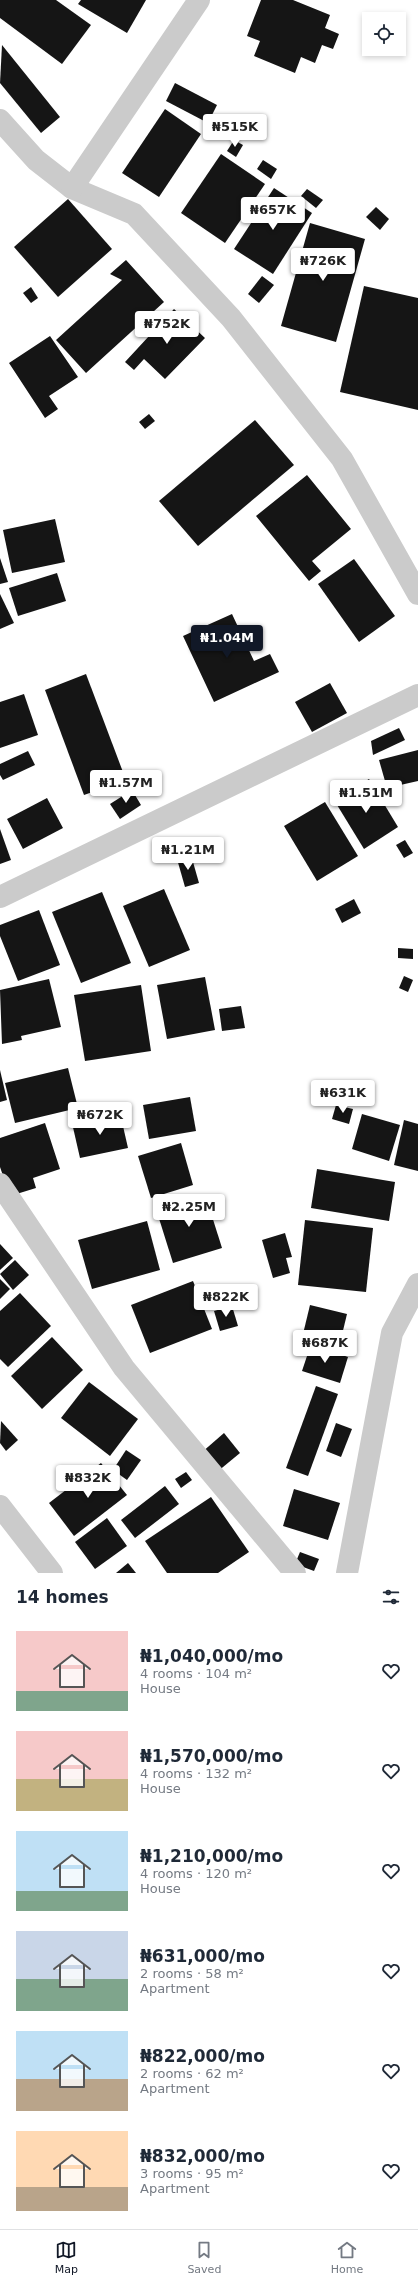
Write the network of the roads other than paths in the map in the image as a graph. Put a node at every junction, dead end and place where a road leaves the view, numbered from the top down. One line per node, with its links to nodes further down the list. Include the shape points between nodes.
1 (199, 0): 3 (street)
2 (0, 120): 3 (street, via 36,160)
3 (72, 188): 4 (street, via 134,214 231,318 342,459)
4 (418, 594)
5 (418, 695): 6 (street)
6 (0, 897)
7 (0, 1184): 11 (street, via 124,1368)
8 (418, 1284): 12 (street, via 392,1333)
9 (0, 1506): 10 (street)
10 (52, 1573)
11 (295, 1573)
12 (347, 1573)

